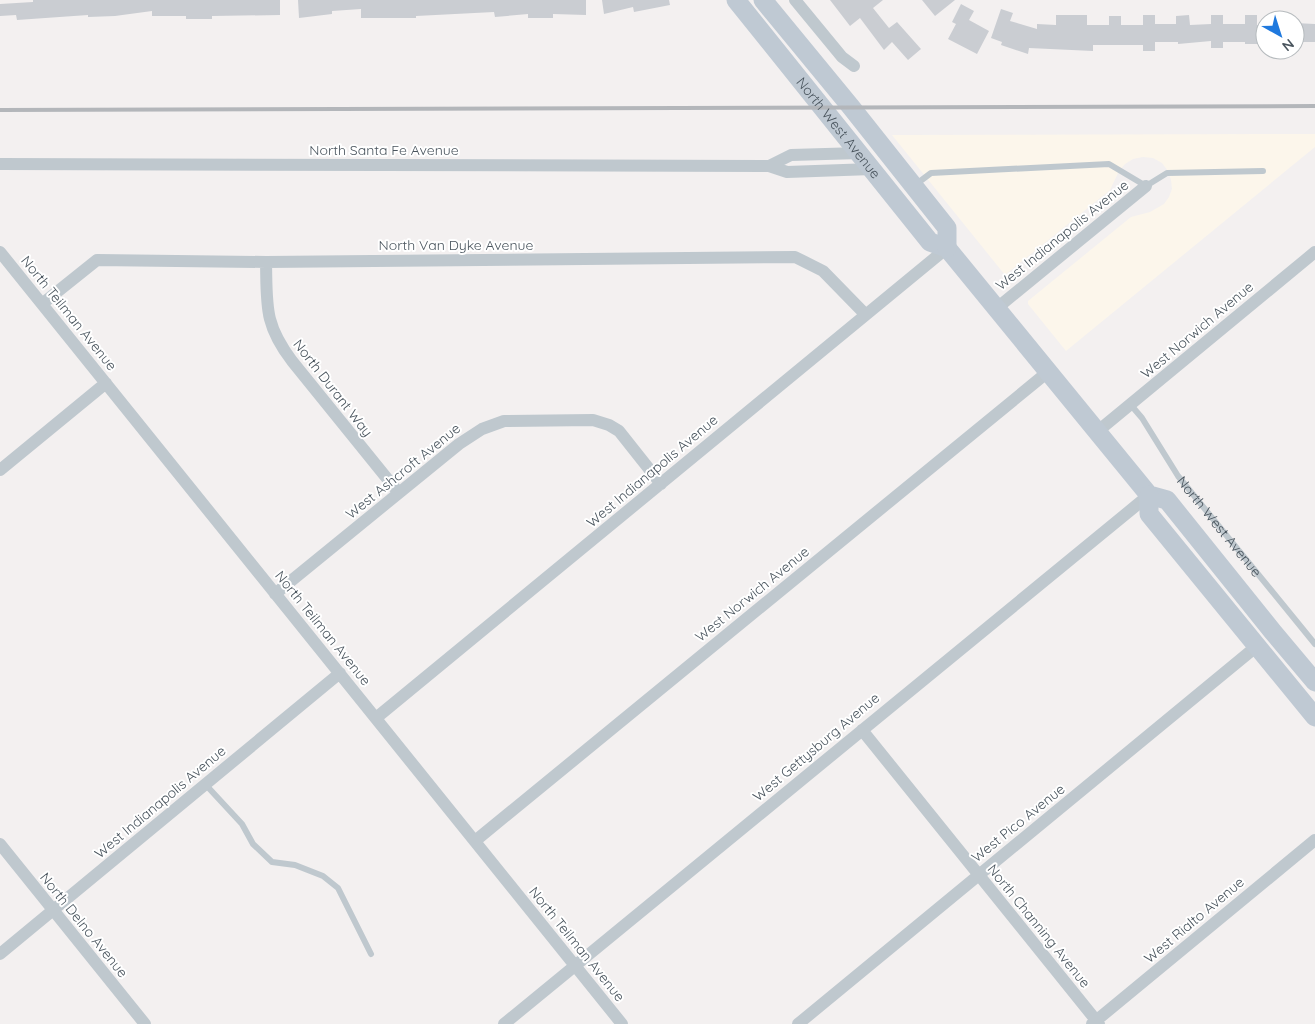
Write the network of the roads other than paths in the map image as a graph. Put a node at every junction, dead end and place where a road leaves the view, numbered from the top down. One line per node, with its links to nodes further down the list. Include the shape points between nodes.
1 (736, 0): 5 (main road, North West Avenue)
2 (763, 0): 10 (main road, North West Avenue)
3 (795, 0): 4 (street, via 842,57)
4 (854, 66)
5 (860, 153): 7 (street, North Santa Fe Avenue, via 791,155); 8 (main road, North West Avenue); 10 (main road, via 872,155 898,183)
6 (0, 164): 7 (street, North Santa Fe Avenue)
7 (769, 166): 8 (street, North Santa Fe Avenue, via 787,172)
8 (872, 169): 12 (main road, North West Avenue, via 930,242)
9 (1263, 171): 11 (lane, via 1167,173)
10 (914, 186): 11 (lane, via 931,173 1109,164); 12 (main road, North West Avenue, via 947,228)
11 (1146, 186): 17 (street, West Indianapolis Avenue)
12 (948, 248): 17 (main road, North West Avenue); 18 (street, West Indianapolis Avenue)
13 (0, 252): 16 (street, North Teilman Avenue)
14 (1315, 252): 21 (street, West Norwich Avenue)
15 (266, 262): 16 (street, North Van Dyke Avenue, via 97,260); 18 (street, North Van Dyke Avenue, via 795,257 823,271); 25 (street, North Durant Way, via 267,309 279,343)
16 (42, 304): 20 (street, North Teilman Avenue)
17 (997, 308): 19 (main road, North West Avenue)
18 (865, 314): 24 (street, West Indianapolis Avenue)
19 (1049, 371): 22 (main road, North West Avenue); 37 (street, West Norwich Avenue)
20 (106, 383): 23 (street); 27 (street, North Teilman Avenue)
21 (1130, 404): 22 (street, West Norwich Avenue); 28 (lane, North West Avenue, via 1178,476)
22 (1098, 431): 26 (main road, North West Avenue)
23 (0, 470)
24 (661, 484): 25 (street, West Ashcroft Avenue, via 623,436 604,422 588,419 517,420 492,424 476,432); 33 (street, West Indianapolis Avenue)
25 (398, 492): 27 (street, West Ashcroft Avenue)
26 (1149, 494): 29 (main road, via 1149,514); 31 (main road, North West Avenue, via 1167,500); 34 (street, West Gettysburg Avenue)
27 (275, 594): 30 (street, North Teilman Avenue)
28 (1315, 644)
29 (1257, 646): 32 (main road); 39 (street, West Pico Avenue)
30 (340, 673): 33 (street, North Teilman Avenue); 35 (street, West Indianapolis Avenue)
31 (1315, 682)
32 (1315, 717)
33 (376, 718): 37 (street, North Teilman Avenue)
34 (862, 730): 39 (street, North Channing Avenue); 43 (street, West Gettysburg Avenue)
35 (205, 784): 40 (street, West Indianapolis Avenue); 42 (lane, via 242,824 253,844 272,862 295,865 323,876 338,888)
36 (1315, 840): 44 (street, West Rialto Avenue)
37 (475, 841): 43 (street, North Teilman Avenue)
38 (0, 844): 40 (street, North Delno Avenue)
39 (978, 876): 44 (street, North Channing Avenue); 48 (street, West Pico Avenue)
40 (54, 911): 41 (street, West Indianapolis Avenue); 45 (street, North Delno Avenue)
41 (0, 954)
42 (371, 954)
43 (575, 966): 46 (street, West Gettysburg Avenue); 47 (street, North Teilman Avenue)
44 (1096, 1023)
45 (145, 1024)
46 (504, 1024)
47 (622, 1024)
48 (798, 1024)

